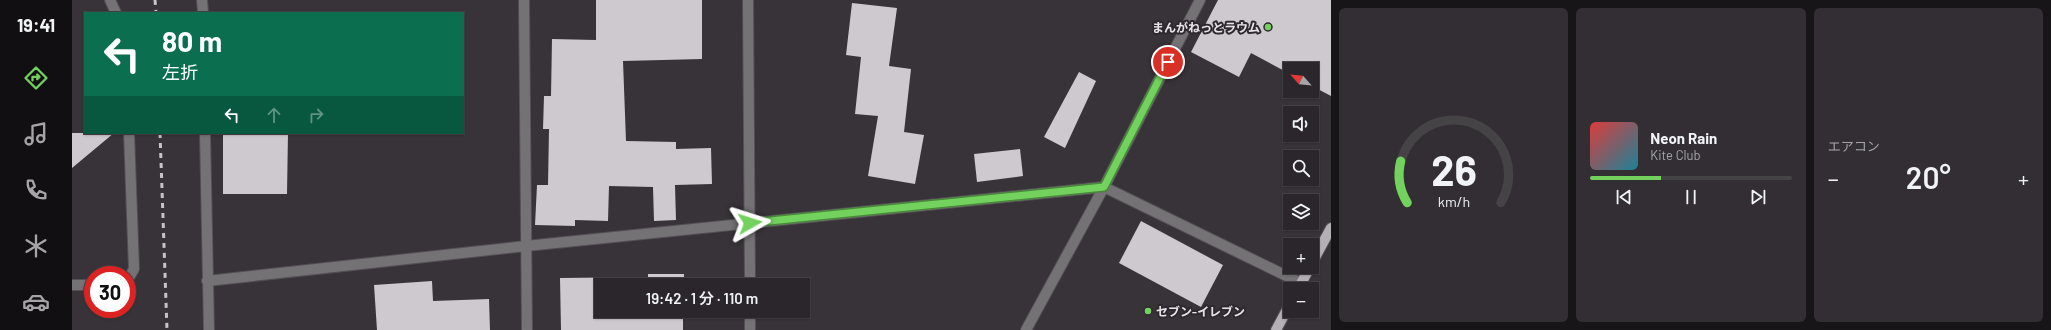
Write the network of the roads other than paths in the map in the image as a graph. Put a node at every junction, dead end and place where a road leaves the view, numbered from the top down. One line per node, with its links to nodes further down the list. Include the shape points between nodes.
1 (110, 0): 6 (street)
2 (202, 0): 7 (street)
3 (524, 0): 13 (street)
4 (748, 0): 11 (street)
5 (1200, 0): 10 (street)
6 (116, 12)
7 (203, 12)
8 (129, 134): 15 (street)
9 (205, 134): 17 (street)
10 (1104, 187): 11 (street); 18 (street); 26 (street)
11 (750, 223): 13 (street); 16 (street)
12 (1331, 228): 14 (main road)
13 (526, 246): 17 (street); 24 (street)
14 (1319, 250)
15 (134, 266)
16 (750, 278)
17 (207, 281): 23 (street)
18 (1291, 282)
19 (72, 285): 20 (street)
20 (84, 285)
21 (1283, 317): 27 (main road)
22 (750, 318): 25 (street)
23 (209, 330)
24 (527, 330)
25 (750, 330)
26 (1026, 330)
27 (1276, 330)

